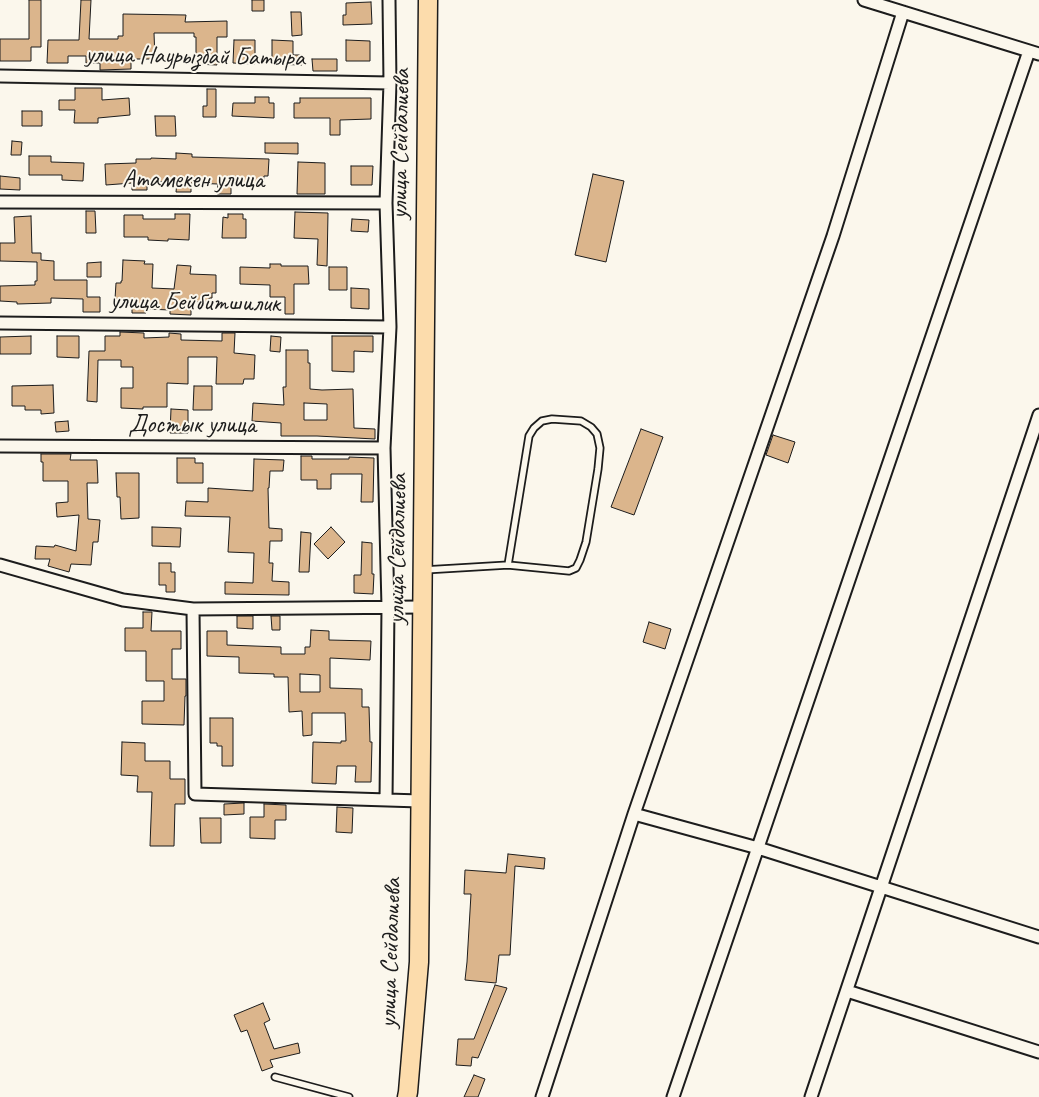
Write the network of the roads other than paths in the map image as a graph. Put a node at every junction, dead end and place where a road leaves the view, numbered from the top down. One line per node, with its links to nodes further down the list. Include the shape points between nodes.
1 (389, 0): 7 (street)
2 (428, 0): 17 (main road, улица Сейдалиева)
3 (864, 0): 4 (street)
4 (903, 12): 5 (street); 23 (street, via 833,236)
5 (1034, 52): 24 (street)
6 (0, 76): 7 (street, улица Наурызбай Батыра)
7 (390, 83): 9 (street)
8 (0, 202): 9 (street, Атамекен улица)
9 (386, 203): 11 (street)
10 (0, 323): 11 (street, улица Бейбитшилик)
11 (390, 327): 14 (street)
12 (1039, 415): 25 (street)
13 (0, 446): 14 (street, Достык улица)
14 (384, 448): 18 (street)
15 (0, 565): 20 (street, via 122,600)
16 (508, 565): 16 (lane, via 569,571 576,568 586,542 598,469 600,448 597,434 591,426 581,421 552,419 542,421 529,436); 17 (lane)
17 (422, 570): 19 (main road, улица Сейдалиева)
18 (388, 607): 19 (street); 20 (street); 21 (street)
19 (422, 607): 22 (main road, улица Сейдалиева)
20 (193, 609): 21 (street, via 195,794)
21 (386, 800): 22 (street)
22 (420, 801): 31 (main road, улица Сейдалиева, via 419,962)
23 (634, 814): 24 (street); 32 (street)
24 (758, 848): 25 (street); 33 (street)
25 (881, 887): 26 (street); 27 (street)
26 (1039, 937)
27 (847, 991): 28 (street); 34 (street)
28 (1039, 1052)
29 (275, 1077): 30 (lane)
30 (348, 1097)
31 (407, 1097)
32 (542, 1097)
33 (673, 1097)
34 (811, 1097)

